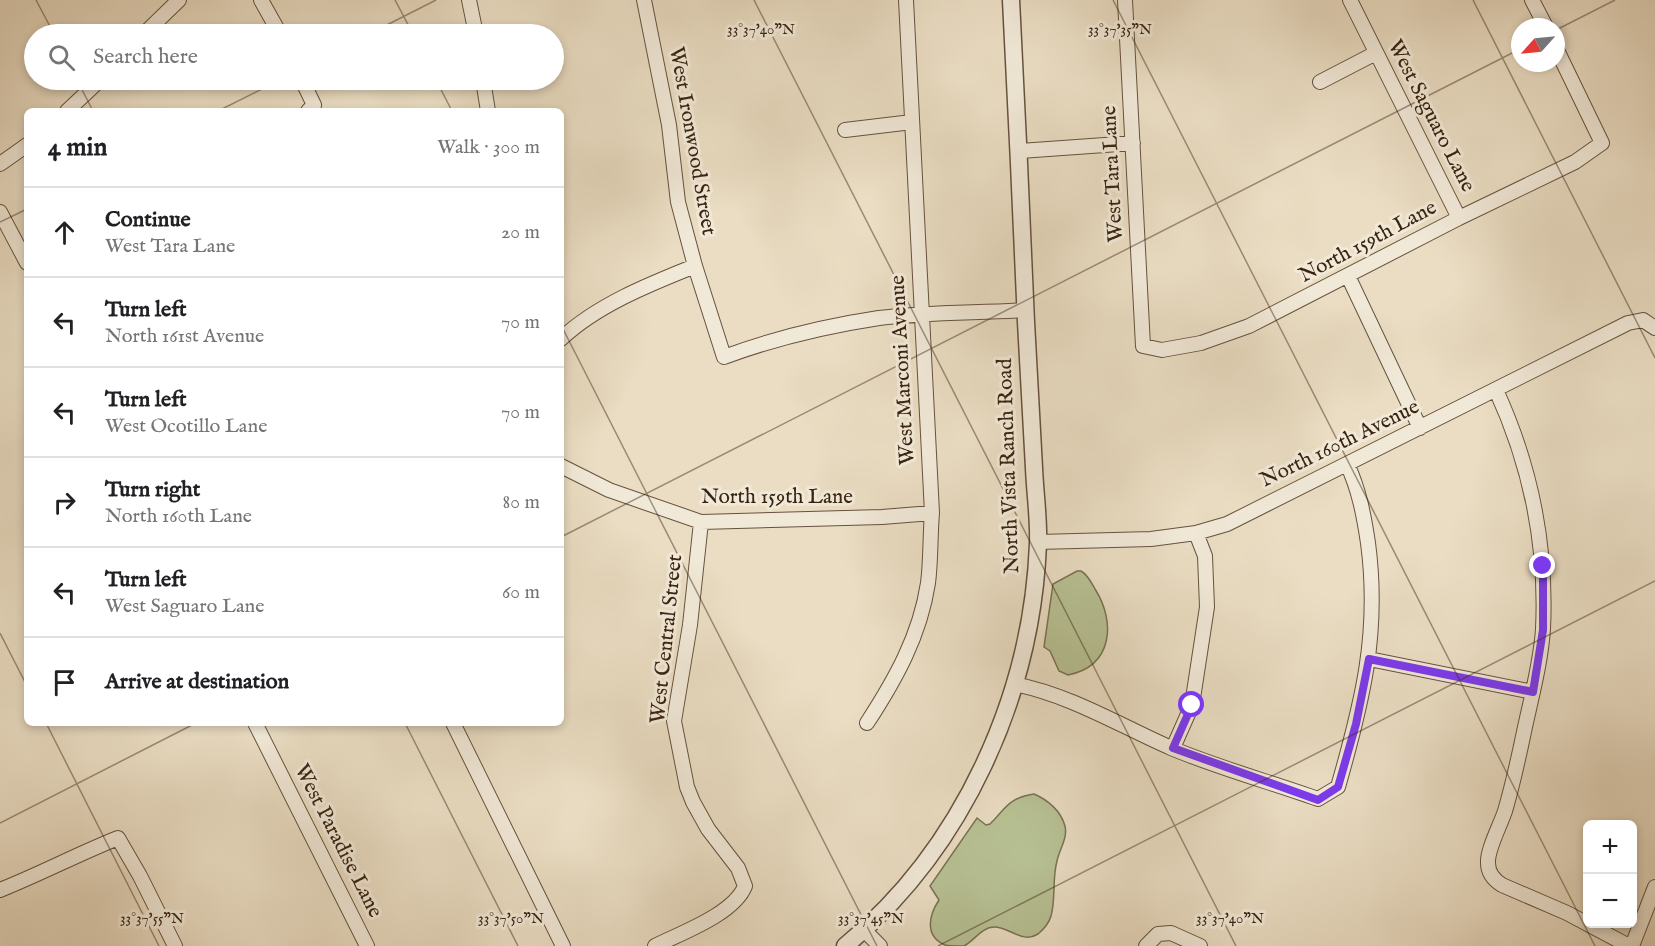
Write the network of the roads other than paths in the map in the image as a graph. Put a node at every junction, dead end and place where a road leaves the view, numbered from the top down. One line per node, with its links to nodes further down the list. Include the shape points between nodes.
1 (179, 0): 11 (street)
2 (261, 0): 12 (street)
3 (469, 0): 13 (street)
4 (644, 0): 32 (street, West Ironwood Street, via 669,125 678,202)
5 (906, 0): 23 (street, West Marconi Avenue)
6 (1011, 0): 27 (street, North Vista Ranch Road)
7 (1125, 0): 25 (street, West Tara Lane)
8 (1350, 0): 14 (street, West Saguaro Lane)
9 (1532, 0): 10 (street)
10 (1541, 18)
11 (154, 24)
12 (274, 24)
13 (474, 24)
14 (1376, 52): 16 (street); 30 (street, West Saguaro Lane)
15 (1565, 66): 30 (street, North 159th Lane, via 1602,142 1575,162)
16 (1320, 82)
17 (89, 90): 20 (street)
18 (305, 90): 21 (street)
19 (485, 90): 22 (street)
20 (70, 108)
21 (311, 108)
22 (488, 108)
23 (912, 122): 24 (street); 35 (street, West Marconi Avenue)
24 (845, 130)
25 (1133, 142): 27 (street); 38 (street, West Tara Lane)
26 (24, 147): 28 (street)
27 (1020, 151): 34 (street, North Vista Ranch Road)
28 (0, 164)
29 (0, 212): 31 (street)
30 (1459, 218): 33 (street, North 159th Lane)
31 (24, 257)
32 (695, 266): 35 (street, West Ironwood Street, via 724,357 812,330); 37 (street, via 608,305)
33 (1348, 276): 38 (street, North 159th Lane, via 1249,326 1201,343 1162,350); 40 (street)
34 (1026, 310): 35 (street); 46 (street, North Vista Ranch Road)
35 (921, 315): 43 (street, West Marconi Avenue)
36 (1649, 324): 39 (street, North 160th Avenue, via 1628,323)
37 (564, 337)
38 (1143, 346)
39 (1496, 390): 40 (street, North 160th Avenue); 49 (street, via 1532,490 1543,566 1543,630)
40 (1420, 428): 41 (street, North 160th Avenue)
41 (1347, 464): 45 (street, North 160th Avenue, via 1227,524); 47 (street, via 1365,521 1373,578)
42 (564, 468): 44 (street, North 159th Lane, via 609,490)
43 (932, 513): 44 (street, North 159th Lane); 50 (street, West Marconi Avenue, via 928,582 916,630 897,675)
44 (701, 522): 60 (street, West Central Street, via 674,721 693,802 738,868 745,886 742,894 724,910)
45 (1196, 533): 46 (street, North 160th Avenue, via 1151,540); 53 (street, via 1205,556 1207,607 1192,705)
46 (1038, 542): 48 (street, North Vista Ranch Road, via 1027,641)
47 (1369, 659): 49 (street); 53 (street, via 1338,787 1318,800)
48 (1014, 684): 53 (street, via 1071,701); 56 (street, North Vista Ranch Road, via 984,764 950,825 920,868)
49 (1533, 692): 65 (street, via 1510,794 1488,857 1491,875 1502,885)
50 (867, 723)
51 (257, 726): 58 (street, West Paradise Lane)
52 (454, 726): 59 (street)
53 (1173, 748)
54 (1655, 886): 65 (street)
55 (0, 890): 57 (street, via 118,838)
56 (864, 930): 61 (street, North Vista Ranch Road); 62 (street)
57 (175, 946)
58 (367, 946)
59 (563, 946)
60 (655, 946)
61 (845, 946)
62 (880, 946)
63 (1146, 946): 64 (street, via 1158,934 1171,933)
64 (1200, 946)
65 (1630, 946)

